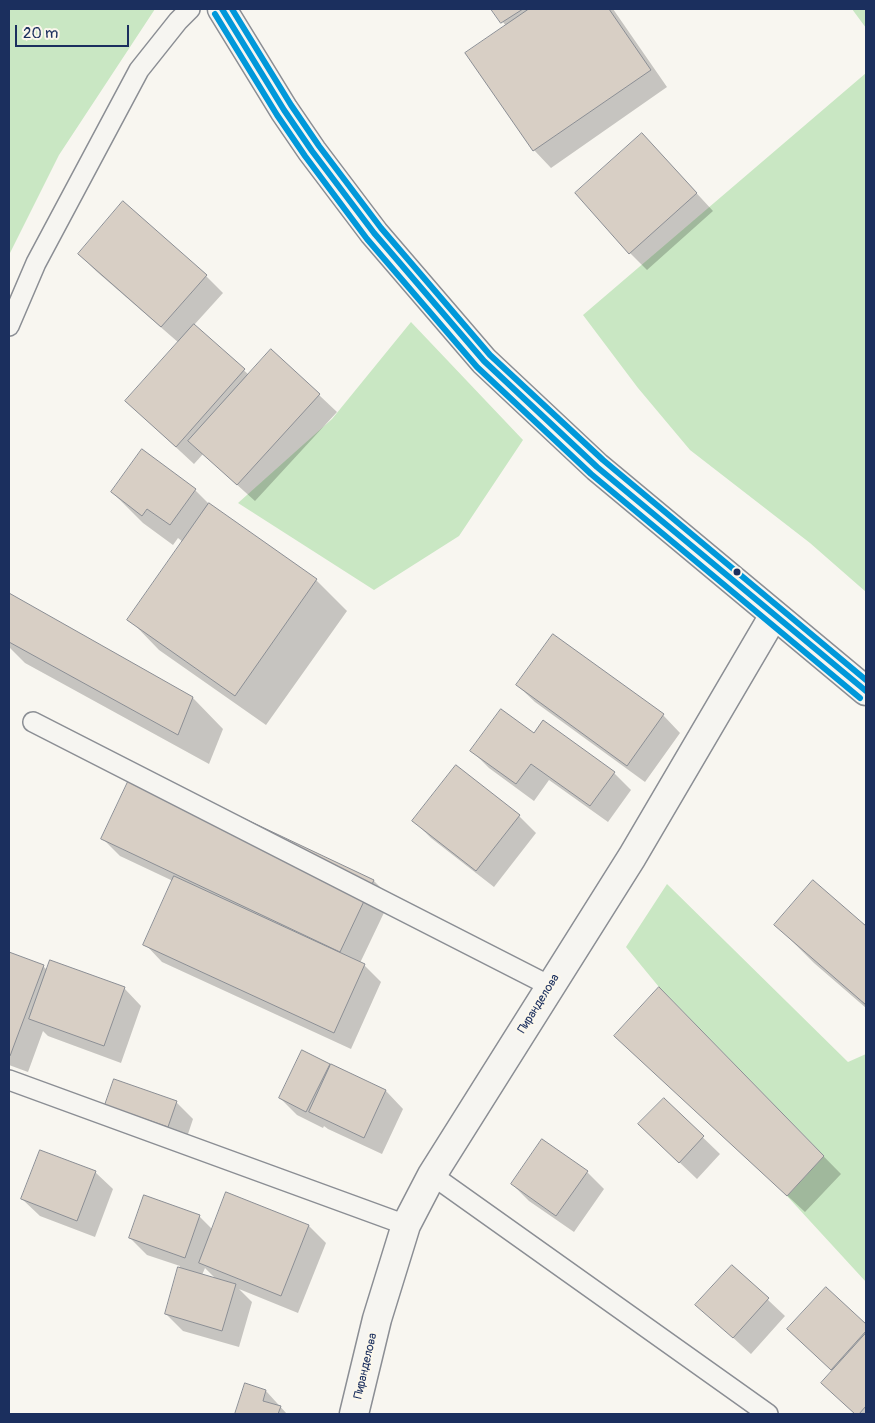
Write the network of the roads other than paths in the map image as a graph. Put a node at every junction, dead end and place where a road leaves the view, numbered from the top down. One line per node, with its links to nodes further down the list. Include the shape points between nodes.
1 (190, 9): 3 (lane, via 139,70 36,264)
2 (222, 9): 4 (main road, via 312,151 374,233 484,361 597,466)
3 (9, 326)
4 (774, 615): 5 (main road); 7 (main road, Пиранделова, via 632,857)
5 (866, 691)
6 (33, 722): 7 (lane)
7 (550, 986): 9 (main road, Пиранделова)
8 (9, 1080): 10 (lane)
9 (432, 1175): 10 (main road, Пиранделова); 12 (lane)
10 (406, 1225): 11 (main road, Пиранделова, via 377,1319)
11 (354, 1414)
12 (768, 1414)

